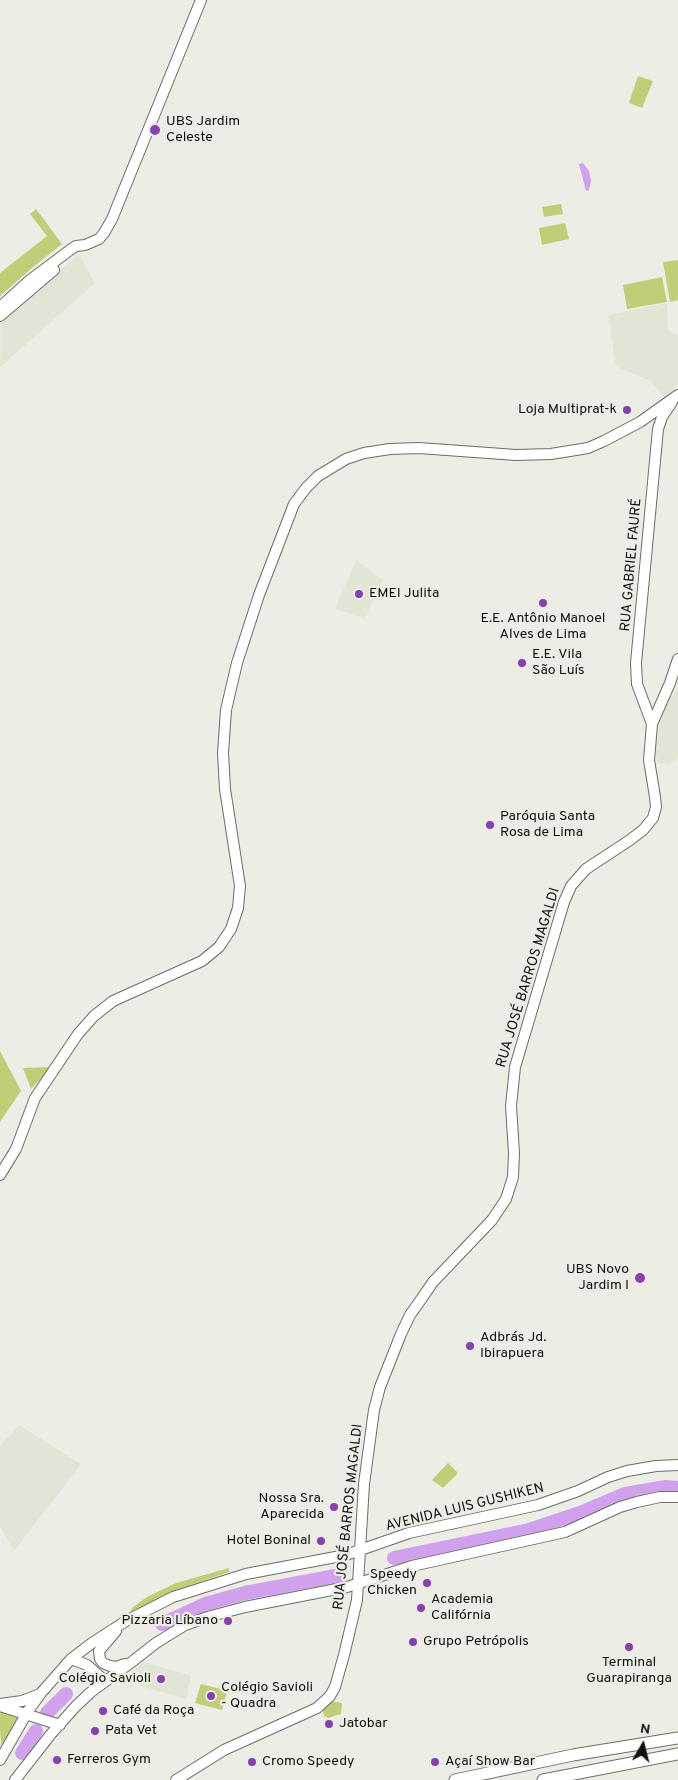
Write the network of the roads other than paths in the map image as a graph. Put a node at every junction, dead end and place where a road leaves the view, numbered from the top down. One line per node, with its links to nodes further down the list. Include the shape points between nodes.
1 (201, 0): 2 (main road, via 112,219 99,238)
2 (85, 245): 3 (main road, via 76,246 45,268); 4 (main road)
3 (0, 308)
4 (0, 316)
5 (676, 397): 6 (main road); 7 (main road)
6 (640, 422): 7 (main road, via 650,423); 12 (main road, via 588,448 551,454 516,455 419,448 364,454 332,467 306,488 294,504 259,595 226,710 225,789 240,886 238,908 231,929 219,947 202,961 113,1002 94,1016 35,1098 16,1149)
7 (658, 429): 10 (main road, RUA GABRIEL FAURÉ, via 636,664 637,684)
8 (678, 659): 9 (main road, RUA JOSÉ BARROS MAGALDI)
9 (662, 700): 10 (main road, via 653,704); 11 (main road, RUA JOSÉ BARROS MAGALDI)
10 (644, 702): 11 (main road, RUA GABRIEL FAURÉ)
11 (652, 724): 15 (main road, RUA JOSÉ BARROS MAGALDI, via 649,760 656,806 653,818 630,840 586,869 571,886 564,902 515,1067 510,1106 513,1177 509,1193 492,1220 433,1282 410,1315 389,1361 374,1410)
12 (0, 1175)
13 (678, 1465): 15 (main road, AVENIDA LUIS GUSHIKEN, via 618,1474 538,1505 409,1534)
14 (678, 1497): 16 (main road, via 637,1502 565,1532 412,1566)
15 (359, 1552): 16 (main road, RUA JOSÉ BARROS MAGALDI); 17 (main road, AVENIDA LUIS GUSHIKEN, via 246,1574 208,1585 173,1597)
16 (358, 1584): 19 (main road, via 211,1616 172,1632); 29 (main road, RUA JOSÉ BARROS MAGALDI, via 341,1668 324,1702 224,1750)
17 (126, 1621): 18 (main road, AVENIDA LUIS GUSHIKEN); 19 (main road, via 99,1653 103,1663 110,1666)
18 (71, 1659): 20 (main road, via 87,1665); 21 (main road, AVENIDA LUIS GUSHIKEN)
19 (133, 1661): 20 (main road)
20 (105, 1681): 24 (main road)
21 (41, 1693): 22 (main road); 23 (main road, AVENIDA LUIS GUSHIKEN)
22 (0, 1705): 23 (main road)
23 (26, 1714): 24 (main road); 27 (main road, AVENIDA LUIS GUSHIKEN)
24 (60, 1725): 28 (main road)
25 (678, 1738): 30 (main road, via 573,1755)
26 (678, 1754): 31 (main road)
27 (0, 1760)
28 (15, 1780)
29 (176, 1780)
30 (456, 1780)
31 (543, 1780)

